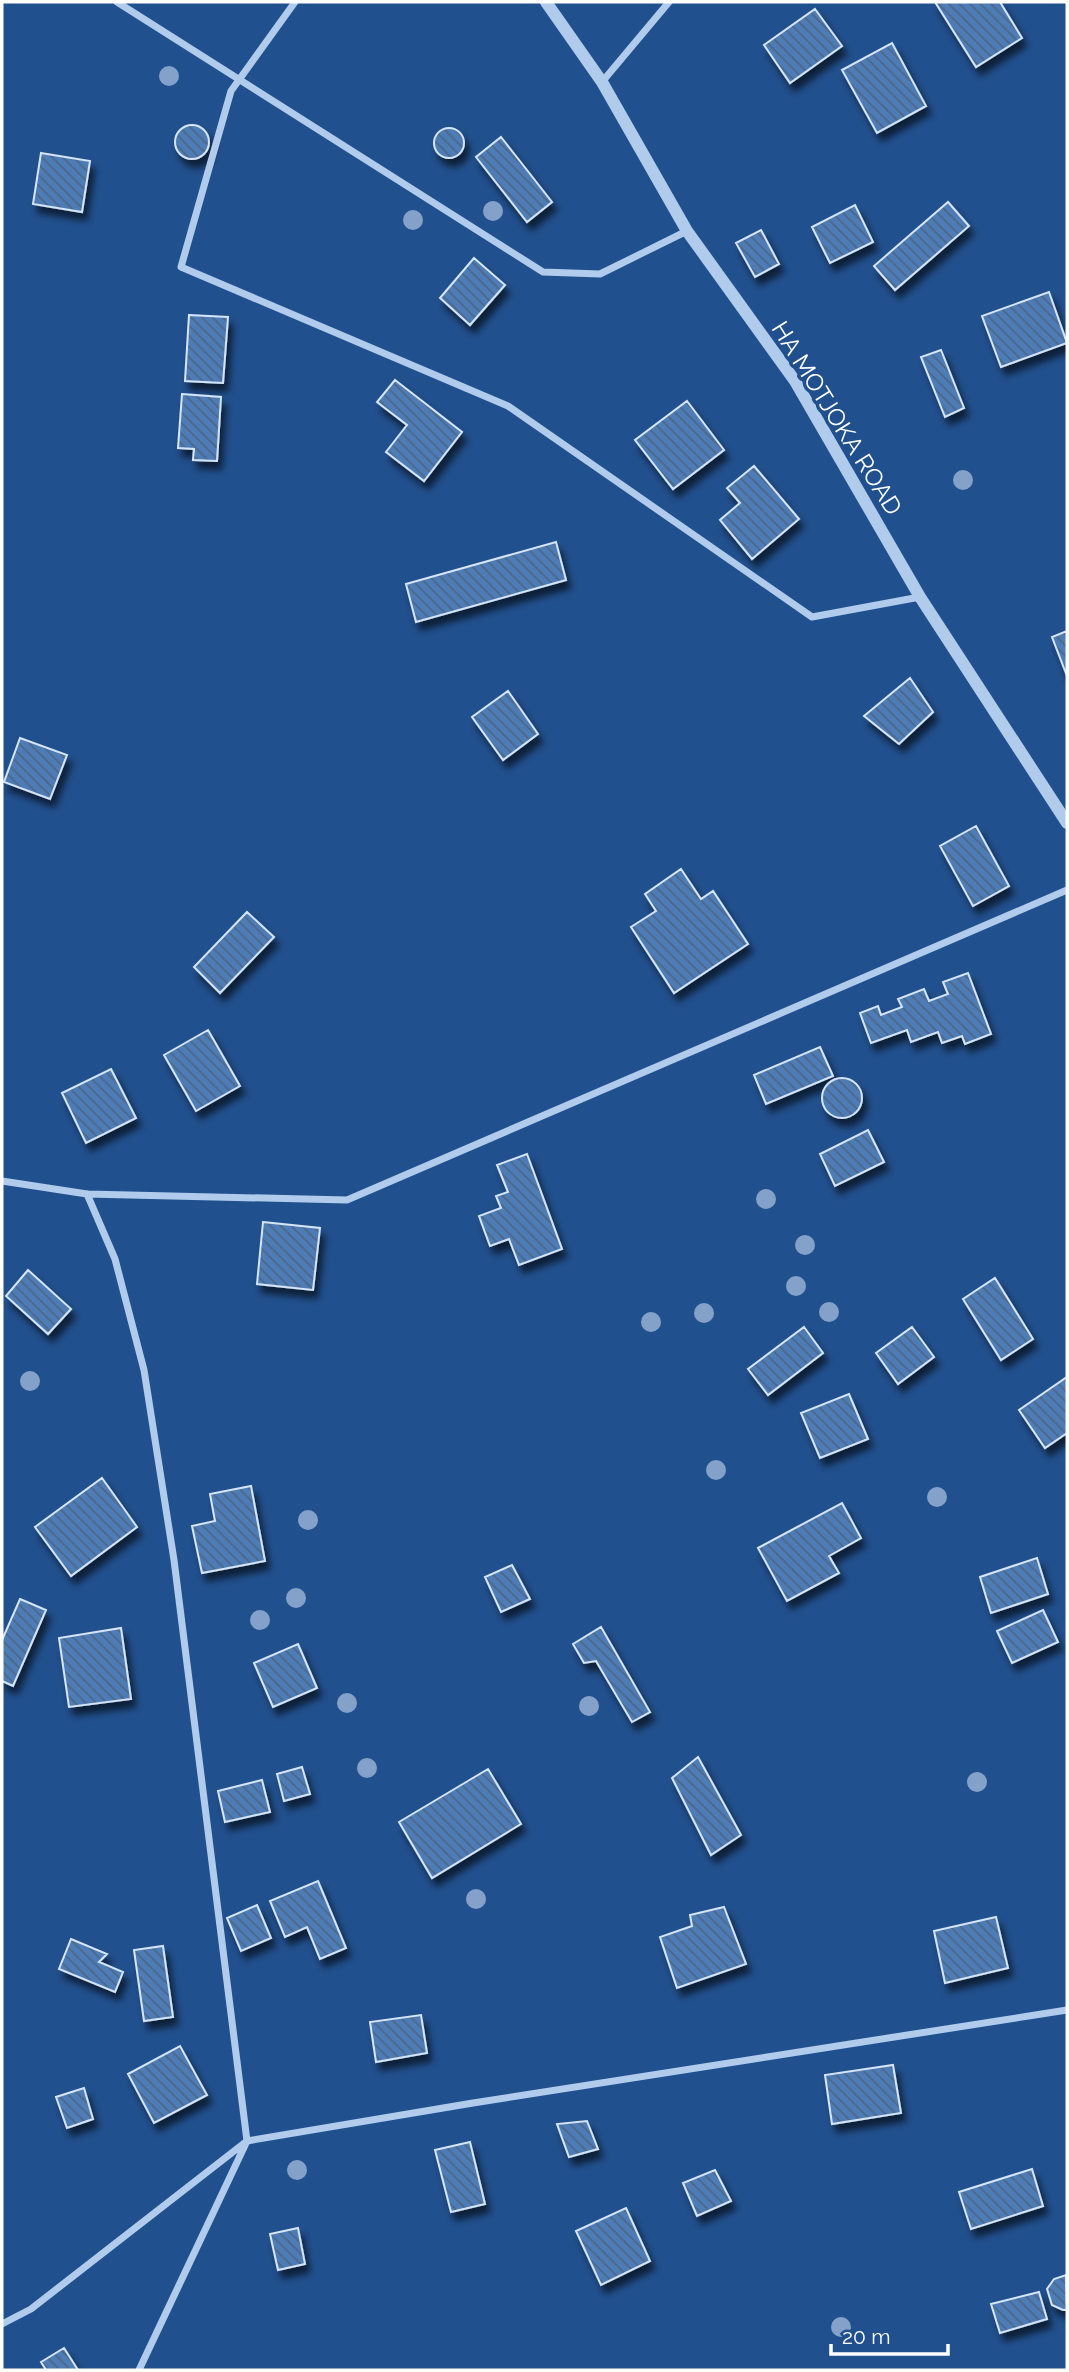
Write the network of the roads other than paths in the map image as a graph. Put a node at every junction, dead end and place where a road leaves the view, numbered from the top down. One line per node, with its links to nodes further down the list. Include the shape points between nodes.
1 (117, 2): 5 (street)
2 (295, 2): 5 (street)
3 (546, 2): 6 (street, HA MOTJOKA ROAD)
4 (669, 2): 6 (street)
5 (240, 78): 7 (street, via 542,272 600,274); 8 (street, via 231,91 181,267 508,407 812,617)
6 (602, 82): 7 (street, HA MOTJOKA ROAD)
7 (687, 231): 8 (street, HA MOTJOKA ROAD, via 795,381)
8 (920, 597): 9 (street, HA MOTJOKA ROAD)
9 (1067, 824)
10 (1067, 890): 12 (street, via 347,1200)
11 (2, 1181): 12 (street)
12 (87, 1194): 14 (street, via 115,1259 144,1370 174,1560)
13 (1067, 2010): 14 (street)
14 (247, 2141): 15 (street, via 30,2309); 16 (street)
15 (2, 2324)
16 (139, 2370)

